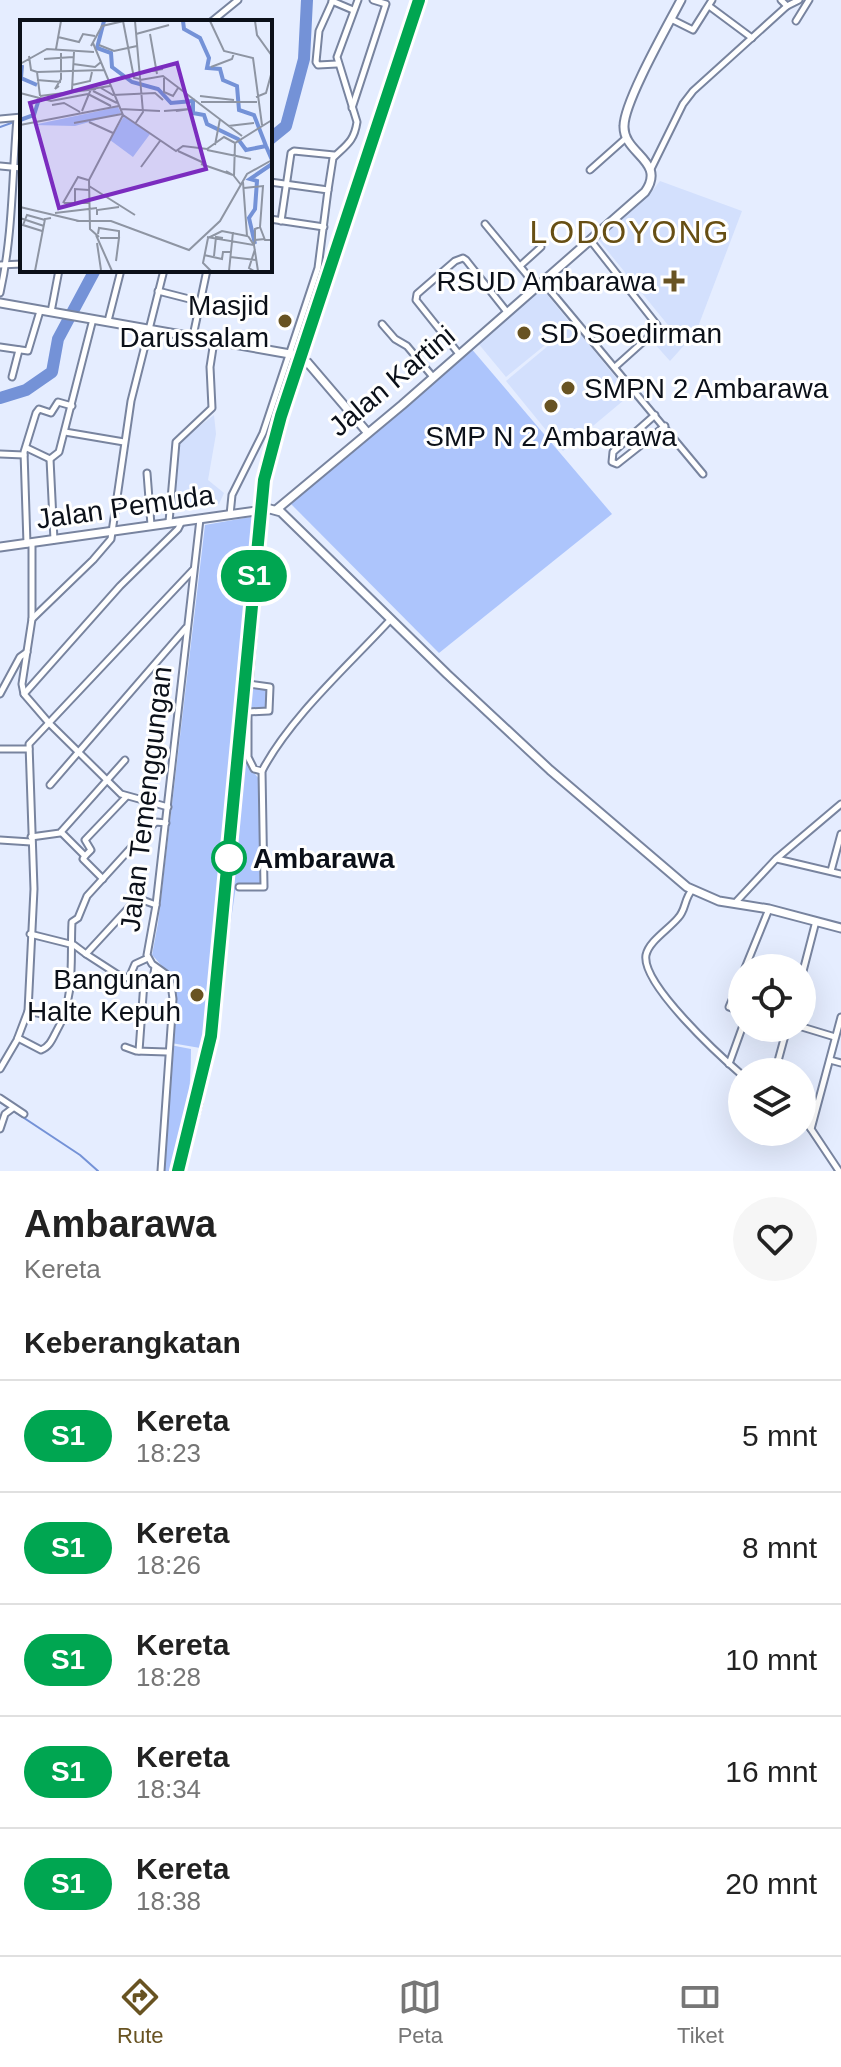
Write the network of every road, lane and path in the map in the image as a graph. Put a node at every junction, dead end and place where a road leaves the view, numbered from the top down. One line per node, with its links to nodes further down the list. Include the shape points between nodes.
1 (238, 0): 14 (street)
2 (358, 0): 12 (street)
3 (373, 0): 9 (street)
4 (681, 0): 13 (street)
5 (781, 0): 11 (street)
6 (799, 0): 11 (street)
7 (809, 0): 15 (street)
8 (332, 1): 12 (street); 17 (street, via 319,31 316,62)
9 (387, 2): 18 (street)
10 (710, 3): 13 (street, via 693,30); 16 (street)
11 (787, 6): 16 (street)
12 (353, 10): 17 (street)
13 (671, 19): 21 (street, via 627,111)
14 (213, 20)
15 (796, 21)
16 (752, 38): 26 (street, via 693,91)
17 (337, 64): 18 (street)
18 (352, 108): 22 (street, via 356,128 348,146)
19 (20, 118): 20 (street); 24 (street)
20 (0, 119)
21 (626, 138): 26 (street); 27 (street)
22 (334, 155): 29 (street, via 292,152); 30 (street)
23 (0, 166): 24 (street)
24 (14, 167): 25 (street); 37 (street)
25 (20, 168)
26 (651, 169): 35 (street, Jalan Kartini, via 645,192)
27 (590, 170)
28 (272, 182): 29 (street)
29 (286, 185): 30 (street); 32 (street)
30 (328, 190): 34 (street)
31 (272, 219): 32 (street)
32 (281, 221): 34 (street)
33 (485, 224): 38 (street)
34 (324, 227): 59 (street, via 318,268)
35 (591, 241): 43 (street, Jalan Kartini); 61 (street, via 657,325)
36 (541, 247): 38 (street)
37 (3, 264): 45 (street)
38 (520, 266): 43 (street)
39 (59, 272): 49 (street)
40 (120, 272): 52 (street)
41 (163, 272): 44 (street)
42 (207, 272): 46 (street)
43 (540, 284): 50 (street, Jalan Kartini); 61 (street)
44 (158, 291): 46 (street); 54 (street)
45 (0, 293)
46 (201, 302): 55 (street)
47 (0, 303): 48 (street)
48 (40, 311): 49 (street); 58 (street, via 30,348)
49 (51, 312): 51 (street)
50 (507, 312): 60 (street, Jalan Kartini); 60 (street, via 463,258 417,294 416,300)
51 (90, 318): 52 (street); 64 (street)
52 (108, 321): 54 (street)
53 (382, 324): 63 (street)
54 (150, 329): 55 (street); 69 (street)
55 (193, 336): 56 (street)
56 (214, 341): 59 (street); 80 (street, via 212,408 176,442)
57 (0, 347): 58 (street)
58 (19, 350): 62 (street)
59 (290, 354): 68 (street, via 314,370); 77 (street, via 263,433 232,495)
60 (459, 354): 63 (street, Jalan Kartini)
61 (615, 367): 65 (street)
62 (12, 377)
63 (433, 377): 68 (street, Jalan Kartini)
64 (72, 406): 67 (street); 70 (street, via 58,402 51,413 37,409)
65 (655, 415): 66 (street); 66 (street, via 613,452 612,462 617,464)
66 (665, 426): 74 (street)
67 (65, 432): 69 (street); 72 (street, via 59,452)
68 (367, 432): 75 (street, Jalan Kartini)
69 (124, 442): 82 (street)
70 (25, 451): 71 (street); 72 (street); 84 (street)
71 (0, 454)
72 (50, 459): 83 (street)
73 (147, 473): 81 (street)
74 (703, 474)
75 (276, 510): 76 (street, Jalan Pemuda); 87 (street)
76 (261, 511): 77 (street, Jalan Pemuda); 98 (street, via 249,684 270,688 268,712 248,712 248,757 254,769)
77 (230, 515): 78 (street, Jalan Pemuda)
78 (200, 519): 79 (street, Jalan Pemuda); 86 (street, Jalan Temenggungan)
79 (182, 521): 80 (street, Jalan Pemuda); 92 (street)
80 (169, 522): 81 (street, Jalan Pemuda)
81 (151, 525): 82 (street, Jalan Pemuda)
82 (113, 531): 83 (street, Jalan Pemuda); 88 (street, via 93,560)
83 (54, 540): 84 (street, Jalan Pemuda)
84 (30, 543): 85 (street, Jalan Pemuda); 88 (street)
85 (0, 547)
86 (195, 568): 89 (street, Jalan Temenggungan); 93 (street)
87 (392, 618): 98 (street, via 292,728); 115 (street, via 550,770)
88 (32, 619): 90 (street)
89 (187, 628): 96 (street); 103 (street, Jalan Temenggungan)
90 (27, 652): 91 (street); 92 (street)
91 (1, 689)
92 (24, 694): 93 (street)
93 (49, 723): 95 (street); 96 (street)
94 (0, 749): 95 (street)
95 (29, 749): 108 (street)
96 (78, 752): 99 (street); 100 (street)
97 (125, 760): 99 (street)
98 (262, 771): 114 (street, via 264,887)
99 (106, 781): 101 (street); 105 (street)
100 (50, 785)
101 (126, 797): 103 (street); 109 (street, via 85,840 91,850)
102 (841, 804): 110 (street)
103 (168, 807): 104 (street, Jalan Temenggungan)
104 (166, 823): 113 (street, via 155,822); 117 (street, Jalan Temenggungan)
105 (61, 832): 108 (street); 109 (street)
106 (841, 834): 111 (street)
107 (0, 840): 108 (street)
108 (31, 840): 121 (street)
109 (85, 856): 113 (street)
110 (776, 859): 111 (street); 116 (street)
111 (831, 872): 112 (street)
112 (841, 874)
113 (103, 879): 122 (street, via 72,922)
114 (239, 887)
115 (692, 890): 116 (street); 138 (street, via 680,916 650,947 646,962 662,992)
116 (735, 903): 118 (street)
117 (156, 905): 123 (street, via 134,902); 126 (street, Jalan Temenggungan)
118 (769, 909): 119 (street); 124 (street)
119 (816, 921): 120 (street); 125 (street)
120 (841, 928)
121 (30, 934): 122 (street); 128 (street)
122 (74, 945): 123 (street); 130 (street)
123 (86, 954): 126 (street, via 129,978 135,964)
124 (751, 954)
125 (807, 954)
126 (148, 958): 127 (street, Jalan Temenggungan)
127 (155, 967): 135 (street, via 153,979 144,982); 136 (street, Jalan Temenggungan, via 171,984)
128 (28, 1011): 130 (street); 133 (street)
129 (841, 1017): 132 (street)
130 (64, 1019): 133 (street, via 44,1049)
131 (816, 1031): 132 (street)
132 (835, 1037): 137 (street)
133 (18, 1038): 140 (street)
134 (125, 1047): 135 (street)
135 (139, 1051): 136 (street)
136 (167, 1052): 148 (street, Jalan Temenggungan)
137 (830, 1060): 139 (street); 144 (street)
138 (728, 1063)
139 (841, 1063)
140 (0, 1069)
141 (0, 1098): 143 (street)
142 (199, 1103): 149 (street)
143 (11, 1110): 145 (street); 146 (street)
144 (816, 1111)
145 (24, 1114)
146 (0, 1129)
147 (816, 1136): 150 (street)
148 (161, 1171)
149 (181, 1171)
150 (839, 1171)

